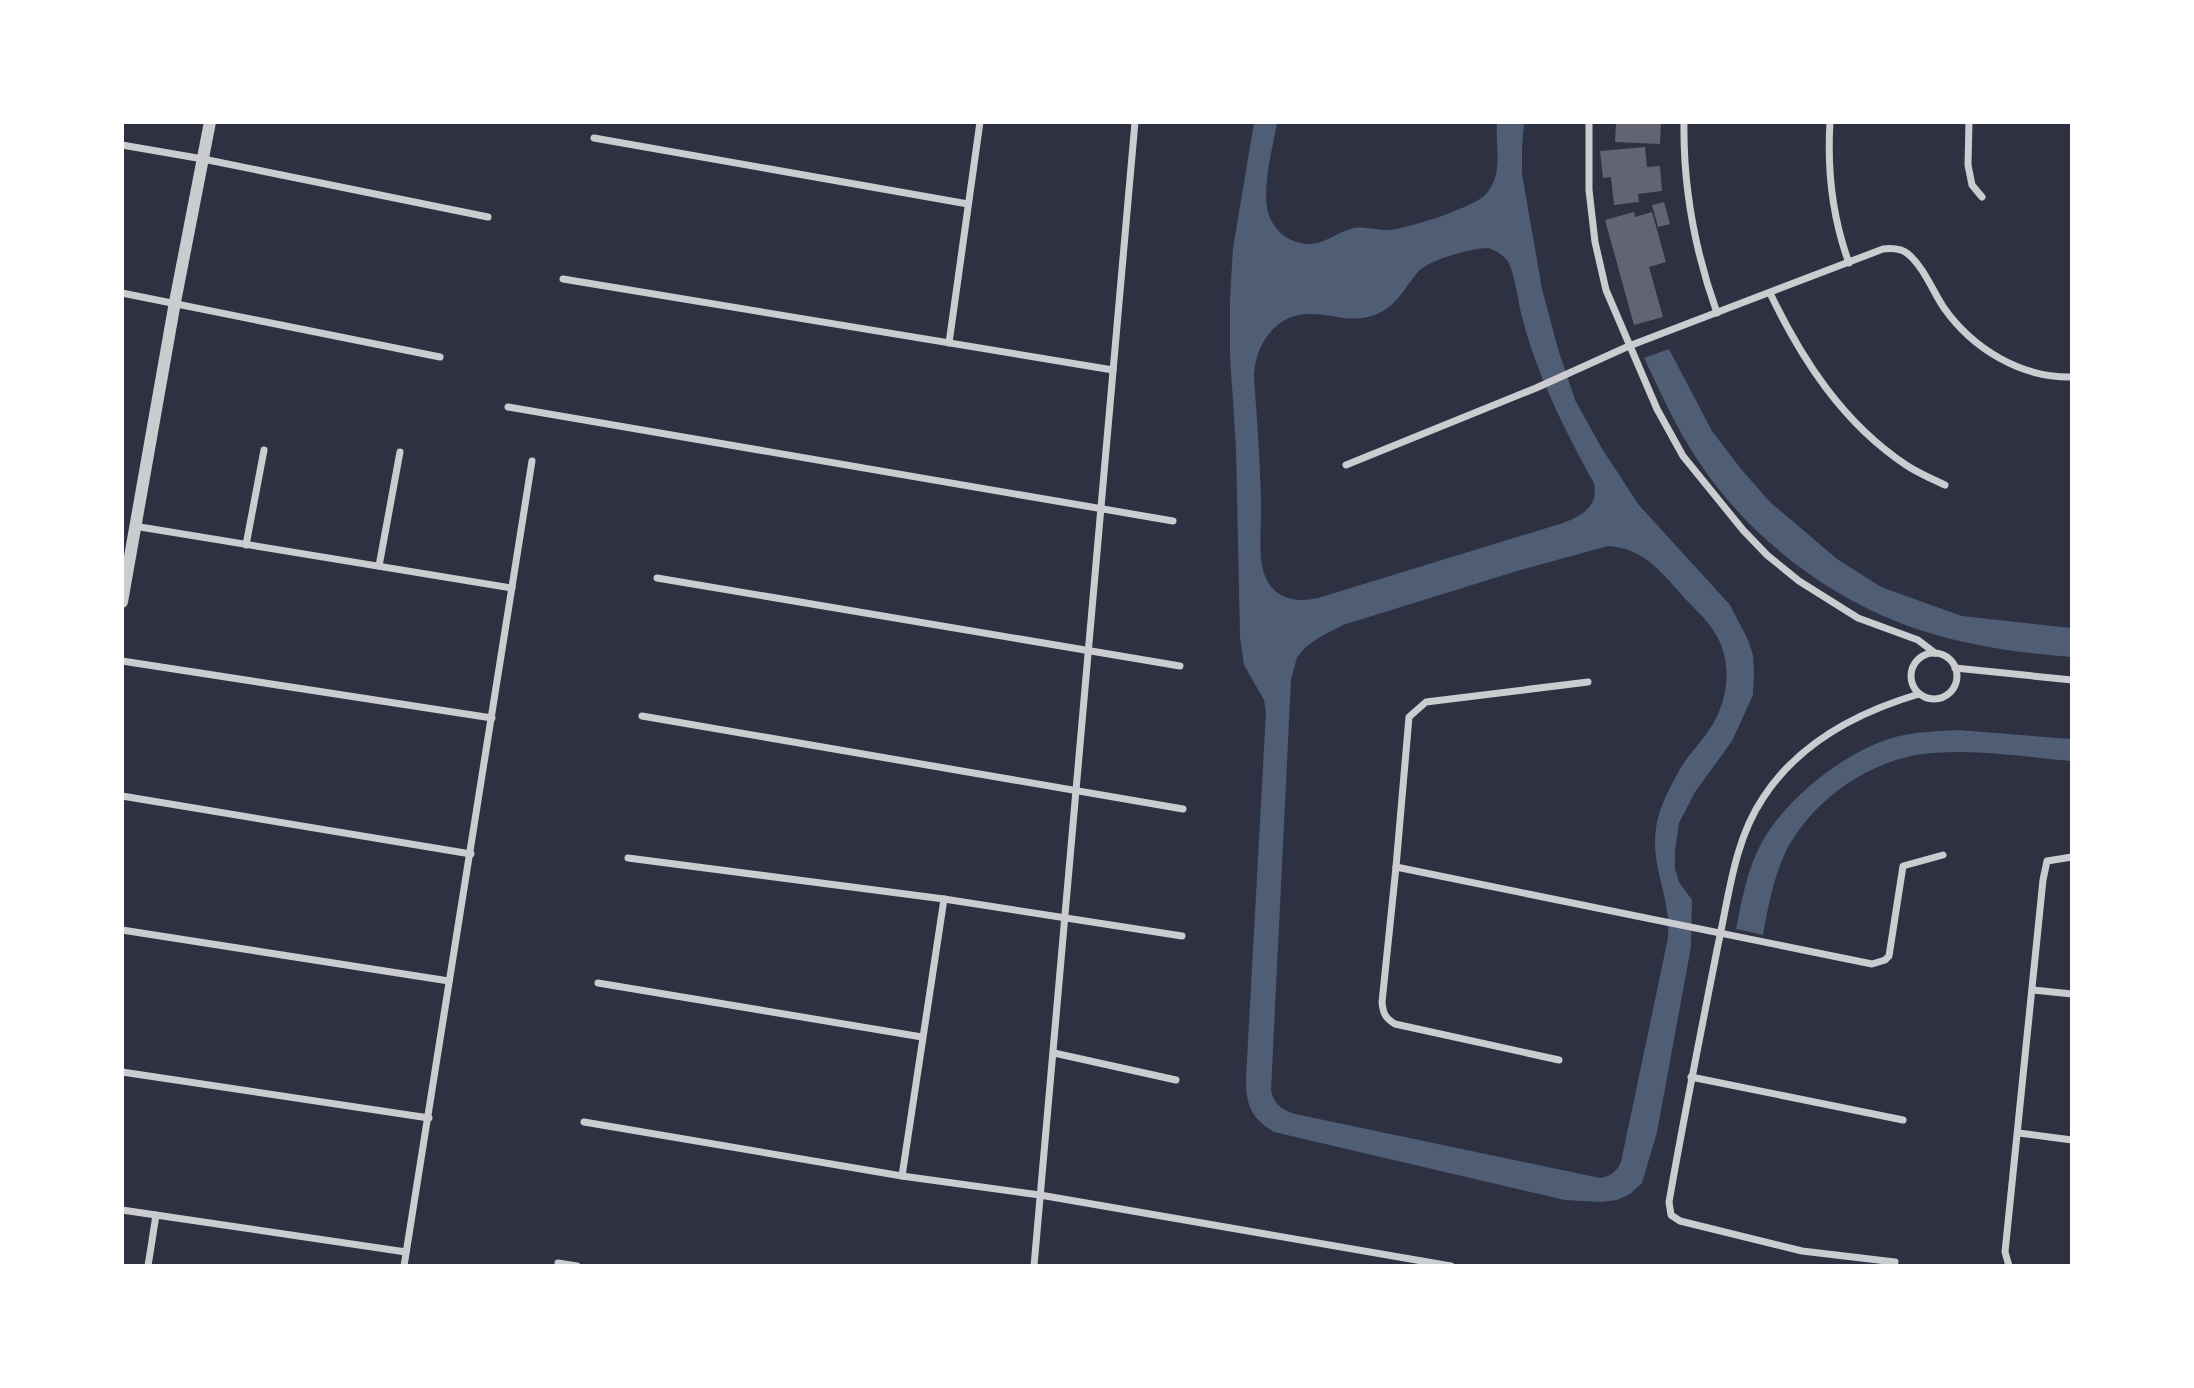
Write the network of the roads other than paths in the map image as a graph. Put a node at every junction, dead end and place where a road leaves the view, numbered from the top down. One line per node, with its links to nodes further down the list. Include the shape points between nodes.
1 (210, 122): 10 (street)
2 (980, 122): 12 (street)
3 (1135, 122): 23 (street)
4 (1589, 122): 21 (street, via 1595,242 1606,290)
5 (1684, 122): 19 (street, via 1684,168 1695,241)
6 (1830, 122): 14 (street, via 1832,204)
7 (1969, 122): 11 (street, via 1968,165 1972,186)
8 (594, 138): 12 (street)
9 (122, 145): 10 (street)
10 (204, 159): 13 (street); 18 (street)
11 (1982, 197)
12 (968, 204): 20 (street)
13 (488, 217)
14 (1849, 263): 17 (street); 24 (street, via 1896,248 1909,255 1945,310 1984,349 2029,372)
15 (563, 279): 20 (street)
16 (122, 293): 18 (street)
17 (1770, 293): 19 (street); 30 (street, via 1793,340 1834,399 1886,451)
18 (175, 302): 22 (street); 33 (street)
19 (1717, 313): 21 (street)
20 (949, 343): 23 (street)
21 (1629, 346): 29 (street); 40 (street, via 1684,456 1759,547 1824,598 1858,618 1918,640)
22 (440, 357)
23 (1113, 370): 31 (street)
24 (2071, 377)
25 (509, 407): 31 (street)
26 (264, 450): 34 (street)
27 (400, 452): 35 (street)
28 (532, 461): 37 (street)
29 (1346, 465)
30 (1945, 485)
31 (1101, 508): 32 (street); 39 (street)
32 (1173, 521)
33 (134, 526): 34 (street); 38 (street)
34 (246, 545): 35 (street)
35 (379, 566): 37 (street)
36 (657, 579): 39 (street)
37 (512, 588): 48 (street)
38 (122, 602)
39 (1088, 650): 42 (street); 49 (street)
40 (1935, 653): 43 (street, via 1950,659); 46 (street, via 1915,662 1912,685)
41 (122, 661): 48 (street)
42 (1180, 666)
43 (1955, 668): 44 (street); 46 (street, via 1957,678 1950,693 1934,699)
44 (2071, 680)
45 (1588, 682): 56 (street, via 1426,702 1415,710 1407,727)
46 (1919, 694): 60 (street, via 1864,712 1840,726 1776,780 1748,826)
47 (642, 716): 49 (street)
48 (492, 718): 52 (street)
49 (1077, 791): 51 (street); 58 (street)
50 (122, 796): 52 (street)
51 (1183, 808)
52 (471, 854): 62 (street)
53 (1943, 855): 60 (street, via 1903,866 1889,956 1880,962)
54 (2071, 857): 64 (street, via 2047,861)
55 (628, 858): 57 (street)
56 (1396, 867): 60 (street); 68 (street, via 1381,1002 1388,1020)
57 (944, 899): 58 (street); 66 (street)
58 (1064, 918): 61 (street); 67 (street)
59 (122, 930): 62 (street)
60 (1721, 933): 70 (street)
61 (1182, 936)
62 (449, 981): 72 (street)
63 (598, 984): 66 (street)
64 (2033, 990): 65 (street); 75 (street)
65 (2071, 994)
66 (922, 1037): 77 (street)
67 (1054, 1053): 71 (street); 78 (street)
68 (1559, 1060)
69 (122, 1072): 72 (street)
70 (1691, 1077): 73 (street); 83 (street, via 1669,1202 1671,1216 1802,1251)
71 (1176, 1080)
72 (429, 1118): 81 (street)
73 (1903, 1121)
74 (584, 1122): 77 (street)
75 (2019, 1133): 76 (street); 89 (street, via 2006,1252)
76 (2071, 1140)
77 (902, 1176): 78 (street)
78 (1040, 1195): 87 (street); 88 (street)
79 (122, 1210): 80 (street)
80 (156, 1215): 81 (street); 84 (street)
81 (406, 1252): 85 (street)
82 (558, 1262): 86 (street)
83 (1895, 1262)
84 (148, 1265)
85 (404, 1265)
86 (577, 1265)
87 (1034, 1265)
88 (1451, 1265)
89 (2009, 1265)

